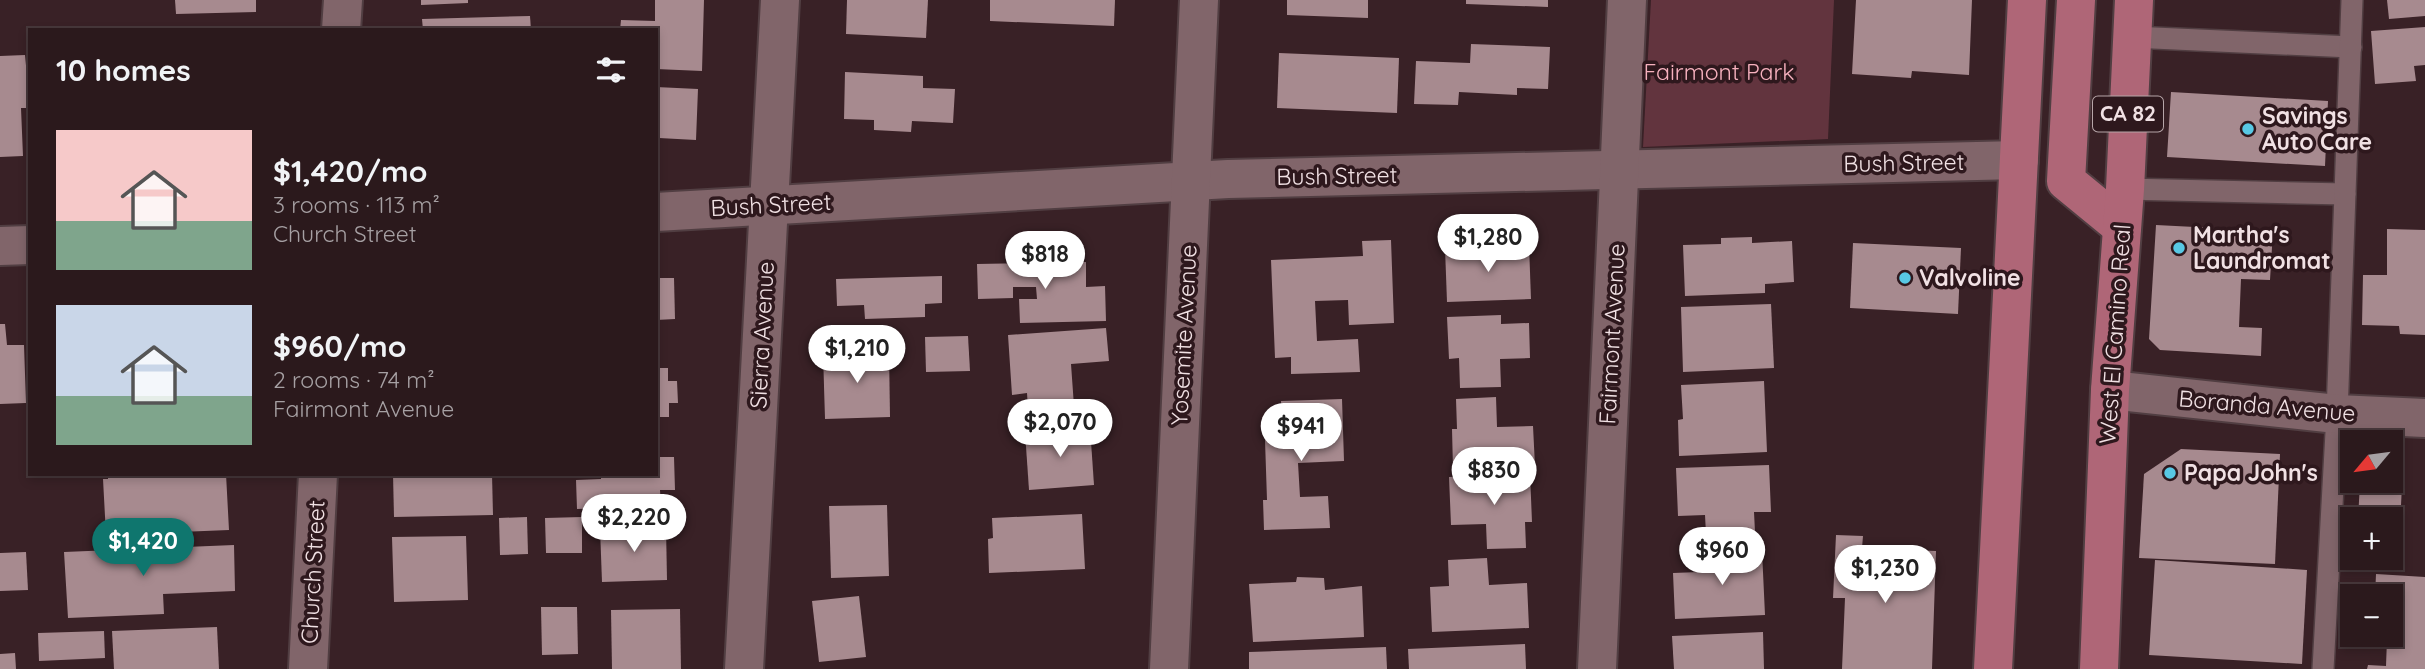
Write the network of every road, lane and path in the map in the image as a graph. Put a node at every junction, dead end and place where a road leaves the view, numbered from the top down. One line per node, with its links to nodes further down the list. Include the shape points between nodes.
1 (343, 0): 9 (street)
2 (780, 0): 17 (street, Sierra Avenue)
3 (1199, 0): 14 (street, Yosemite Avenue)
4 (1627, 0): 13 (street, Fairmont Avenue)
5 (2027, 0): 12 (main road)
6 (2076, 0): 19 (main road, via 2066,181)
7 (2134, 0): 10 (main road, West El Camino Real / CA 82)
8 (2352, 0): 11 (lane)
9 (341, 28)
10 (2132, 37): 11 (lane); 15 (main road, West El Camino Real / CA 82)
11 (2350, 47): 16 (lane)
12 (2019, 160): 13 (street, Bush Street); 30 (main road)
13 (1619, 170): 14 (street, Bush Street); 29 (street, Fairmont Avenue)
14 (1191, 180): 17 (street, Bush Street); 28 (street, Yosemite Avenue)
15 (2125, 189): 16 (lane); 19 (main road, West El Camino Real / CA 82)
16 (2346, 194): 23 (lane)
17 (769, 205): 18 (street, Bush Street); 27 (street, Sierra Avenue)
18 (658, 212)
19 (2122, 227): 22 (main road, West El Camino Real / CA 82)
20 (28, 245): 21 (street)
21 (0, 246)
22 (2110, 390): 23 (street, Boranda Avenue); 31 (main road, West El Camino Real / CA 82)
23 (2337, 414): 24 (street, Boranda Avenue); 32 (lane)
24 (2425, 418)
25 (318, 476): 26 (street, Church Street)
26 (308, 669)
27 (744, 669)
28 (1169, 669)
29 (1597, 669)
30 (1993, 669)
31 (2099, 669)
32 (2323, 669)

